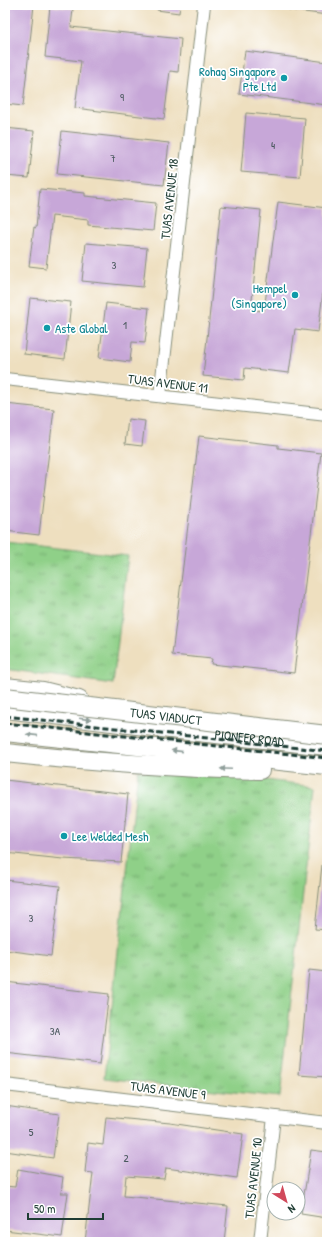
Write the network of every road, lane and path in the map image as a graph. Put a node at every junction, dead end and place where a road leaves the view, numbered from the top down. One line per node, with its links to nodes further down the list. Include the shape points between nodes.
1 (204, 5): 3 (street, TUAS AVENUE 18)
2 (5, 379): 3 (street, TUAS AVENUE 11)
3 (160, 396): 4 (street, TUAS AVENUE 11)
4 (327, 415)
5 (5, 686): 8 (main road, via 43,691 121,712)
6 (5, 697): 10 (main road, TUAS VIADUCT, bridge)
7 (5, 709): 8 (main road, PIONEER ROAD, one-way to 8)
8 (170, 729): 11 (main road, PIONEER ROAD)
9 (5, 732): 13 (main road, PIONEER ROAD, one-way to 9)
10 (327, 735)
11 (327, 746)
12 (5, 753): 13 (main road, one-way to 12, via 222,769 96,762)
13 (325, 770)
14 (5, 1085): 15 (street, TUAS AVENUE 9)
15 (274, 1117): 16 (street, TUAS AVENUE 9); 17 (street, TUAS AVENUE 10)
16 (327, 1123)
17 (260, 1242)

